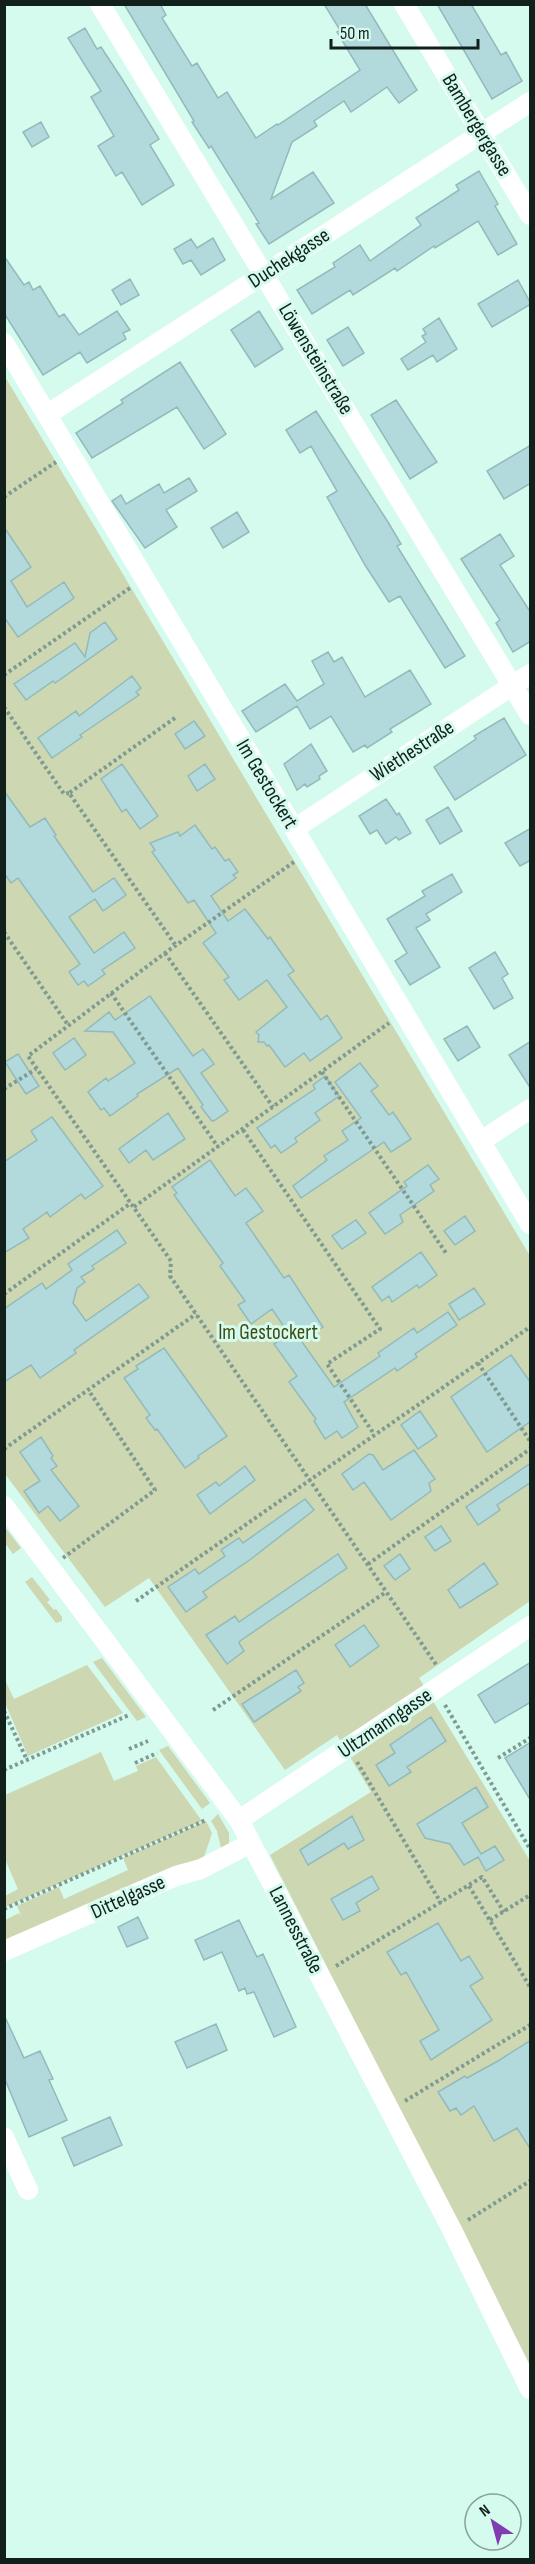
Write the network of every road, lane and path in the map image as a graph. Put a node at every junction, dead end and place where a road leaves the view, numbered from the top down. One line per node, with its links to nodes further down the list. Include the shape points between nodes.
1 (100, 4): 6 (street, Löwensteinstraße)
2 (404, 4): 4 (street, Bambergergasse)
3 (531, 102): 4 (street, Duchekgasse)
4 (482, 133): 5 (street, Bambergergasse); 6 (street, Duchekgasse)
5 (531, 214)
6 (265, 273): 8 (street, Duchekgasse); 14 (street, Löwensteinstraße)
7 (4, 342): 8 (street, Im Gestockert)
8 (48, 414): 9 (street, Im Gestockert)
9 (71, 452): 10 (path); 11 (street, Im Gestockert)
10 (4, 497)
11 (145, 578): 13 (path); 19 (street, Im Gestockert)
12 (531, 674): 14 (street, Wiethestraße)
13 (4, 675)
14 (513, 686): 16 (street, Löwensteinstraße); 19 (street, Wiethestraße)
15 (4, 707): 18 (path, via 64,794)
16 (531, 715)
17 (175, 718): 18 (path)
18 (69, 793): 22 (path)
19 (294, 829): 20 (street, Im Gestockert)
20 (308, 852): 22 (path); 25 (street, Im Gestockert)
21 (4, 932): 26 (path)
22 (176, 945): 23 (path)
23 (165, 953): 24 (path); 30 (path)
24 (111, 993): 26 (path); 34 (path)
25 (405, 1011): 28 (path); 33 (street, Im Gestockert)
26 (68, 1025): 27 (path, via 28,1056)
27 (36, 1069): 29 (path); 35 (path)
28 (322, 1072): 30 (path); 37 (path)
29 (4, 1089)
30 (273, 1107): 32 (path)
31 (531, 1108): 33 (street)
32 (243, 1130): 34 (path); 43 (path, via 380,1329 327,1364)
33 (481, 1141): 36 (street, Im Gestockert)
34 (218, 1147): 35 (path)
35 (133, 1205): 38 (path); 39 (path, via 171,1261 170,1276)
36 (531, 1224)
37 (446, 1253)
38 (4, 1294)
39 (196, 1314): 42 (path); 47 (path)
40 (531, 1327): 41 (path)
41 (478, 1363): 43 (path); 44 (path)
42 (89, 1391): 45 (path); 50 (path, via 155,1490)
43 (374, 1434): 47 (path)
44 (531, 1441)
45 (4, 1449)
46 (531, 1449): 49 (path)
47 (310, 1480): 49 (path); 52 (path)
48 (4, 1506): 50 (street, Lannesstraße)
49 (368, 1564): 51 (path)
50 (50, 1567): 68 (street, Lannesstraße)
51 (387, 1592): 54 (path); 55 (path)
52 (136, 1601)
53 (531, 1626): 54 (street, Ultzmanngasse)
54 (441, 1686): 68 (street, Ultzmanngasse); 70 (path)
55 (213, 1710)
56 (4, 1711): 64 (path)
57 (129, 1715): 64 (path)
58 (531, 1738): 63 (path)
59 (148, 1741): 60 (path)
60 (129, 1749)
61 (157, 1753): 65 (path)
62 (354, 1758): 73 (path)
63 (498, 1758)
64 (27, 1760): 66 (path)
65 (135, 1763)
66 (4, 1770)
67 (206, 1820): 74 (path)
68 (239, 1820): 69 (street, Lannesstraße)
69 (251, 1843): 77 (street, Dittelgasse, via 201,1869 176,1876); 78 (street, Lannesstraße)
70 (531, 1849)
71 (469, 1886): 73 (path); 75 (path, via 482,1877); 76 (path)
72 (531, 1895): 75 (path)
73 (441, 1903): 78 (path)
74 (4, 1909)
75 (504, 1912): 76 (path)
76 (490, 1920): 79 (path)
77 (4, 1951)
78 (320, 1976): 81 (street, Lannesstraße)
79 (531, 1987)
80 (531, 2025): 81 (path)
81 (390, 2111): 85 (street, Lannesstraße)
82 (4, 2137): 84 (street)
83 (531, 2181): 85 (path)
84 (28, 2190)
85 (452, 2230): 86 (street, Lannesstraße)
86 (531, 2389)

